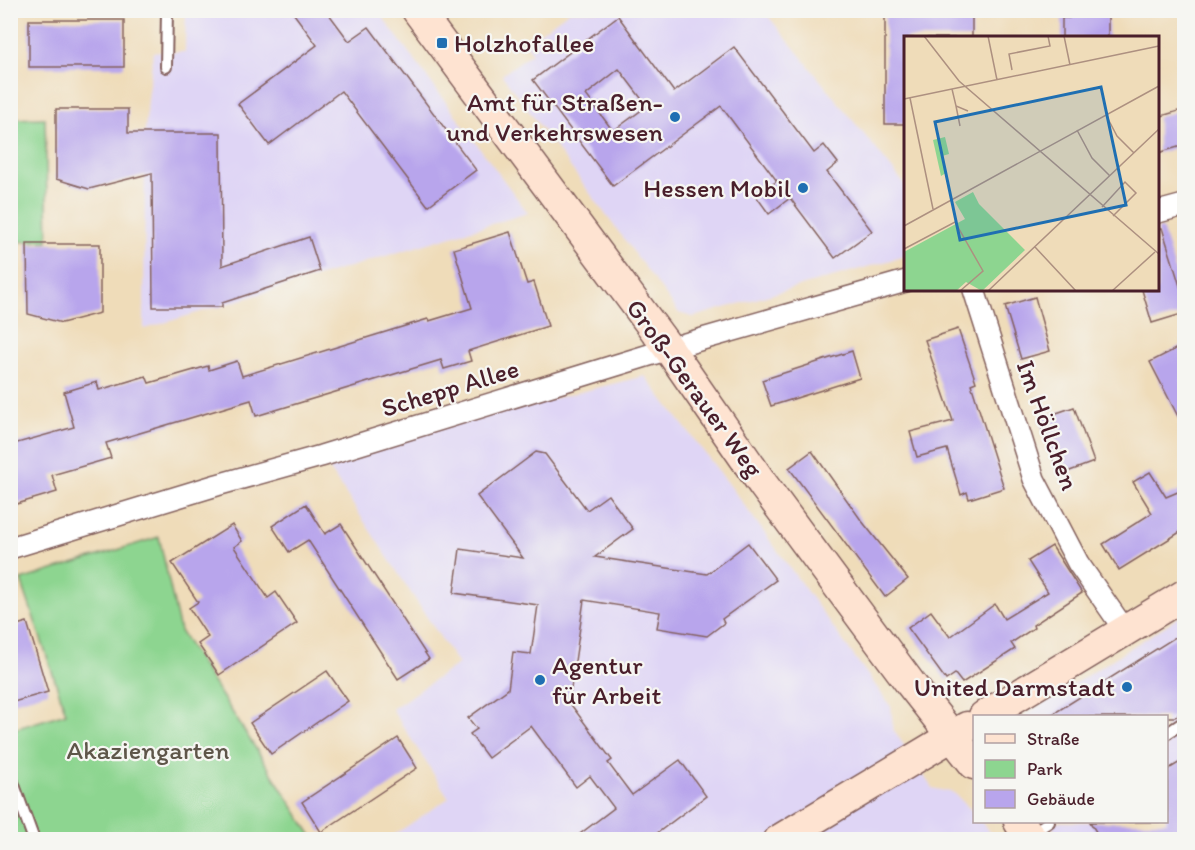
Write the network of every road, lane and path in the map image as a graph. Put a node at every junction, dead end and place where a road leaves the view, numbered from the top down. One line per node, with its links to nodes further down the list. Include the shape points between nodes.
1 (167, 10): 3 (lane)
2 (417, 10): 8 (main road, Groß-Gerauer Weg)
3 (166, 67)
4 (1185, 204): 5 (street)
5 (1159, 212)
6 (904, 281): 8 (street, Schepp Allee)
7 (974, 291): 11 (street, Im Höllchen, via 1034,480 1078,563)
8 (669, 350): 9 (street, Schepp Allee); 14 (main road, Groß-Gerauer Weg, via 764,486)
9 (10, 549)
10 (1185, 595): 11 (main road)
11 (1126, 632): 12 (main road)
12 (987, 715)
13 (1185, 723): 15 (lane)
14 (963, 729): 16 (main road, Groß-Gerauer Weg); 19 (main road)
15 (1168, 733)
16 (973, 758)
17 (10, 774): 18 (lane)
18 (33, 840)
19 (779, 840)

